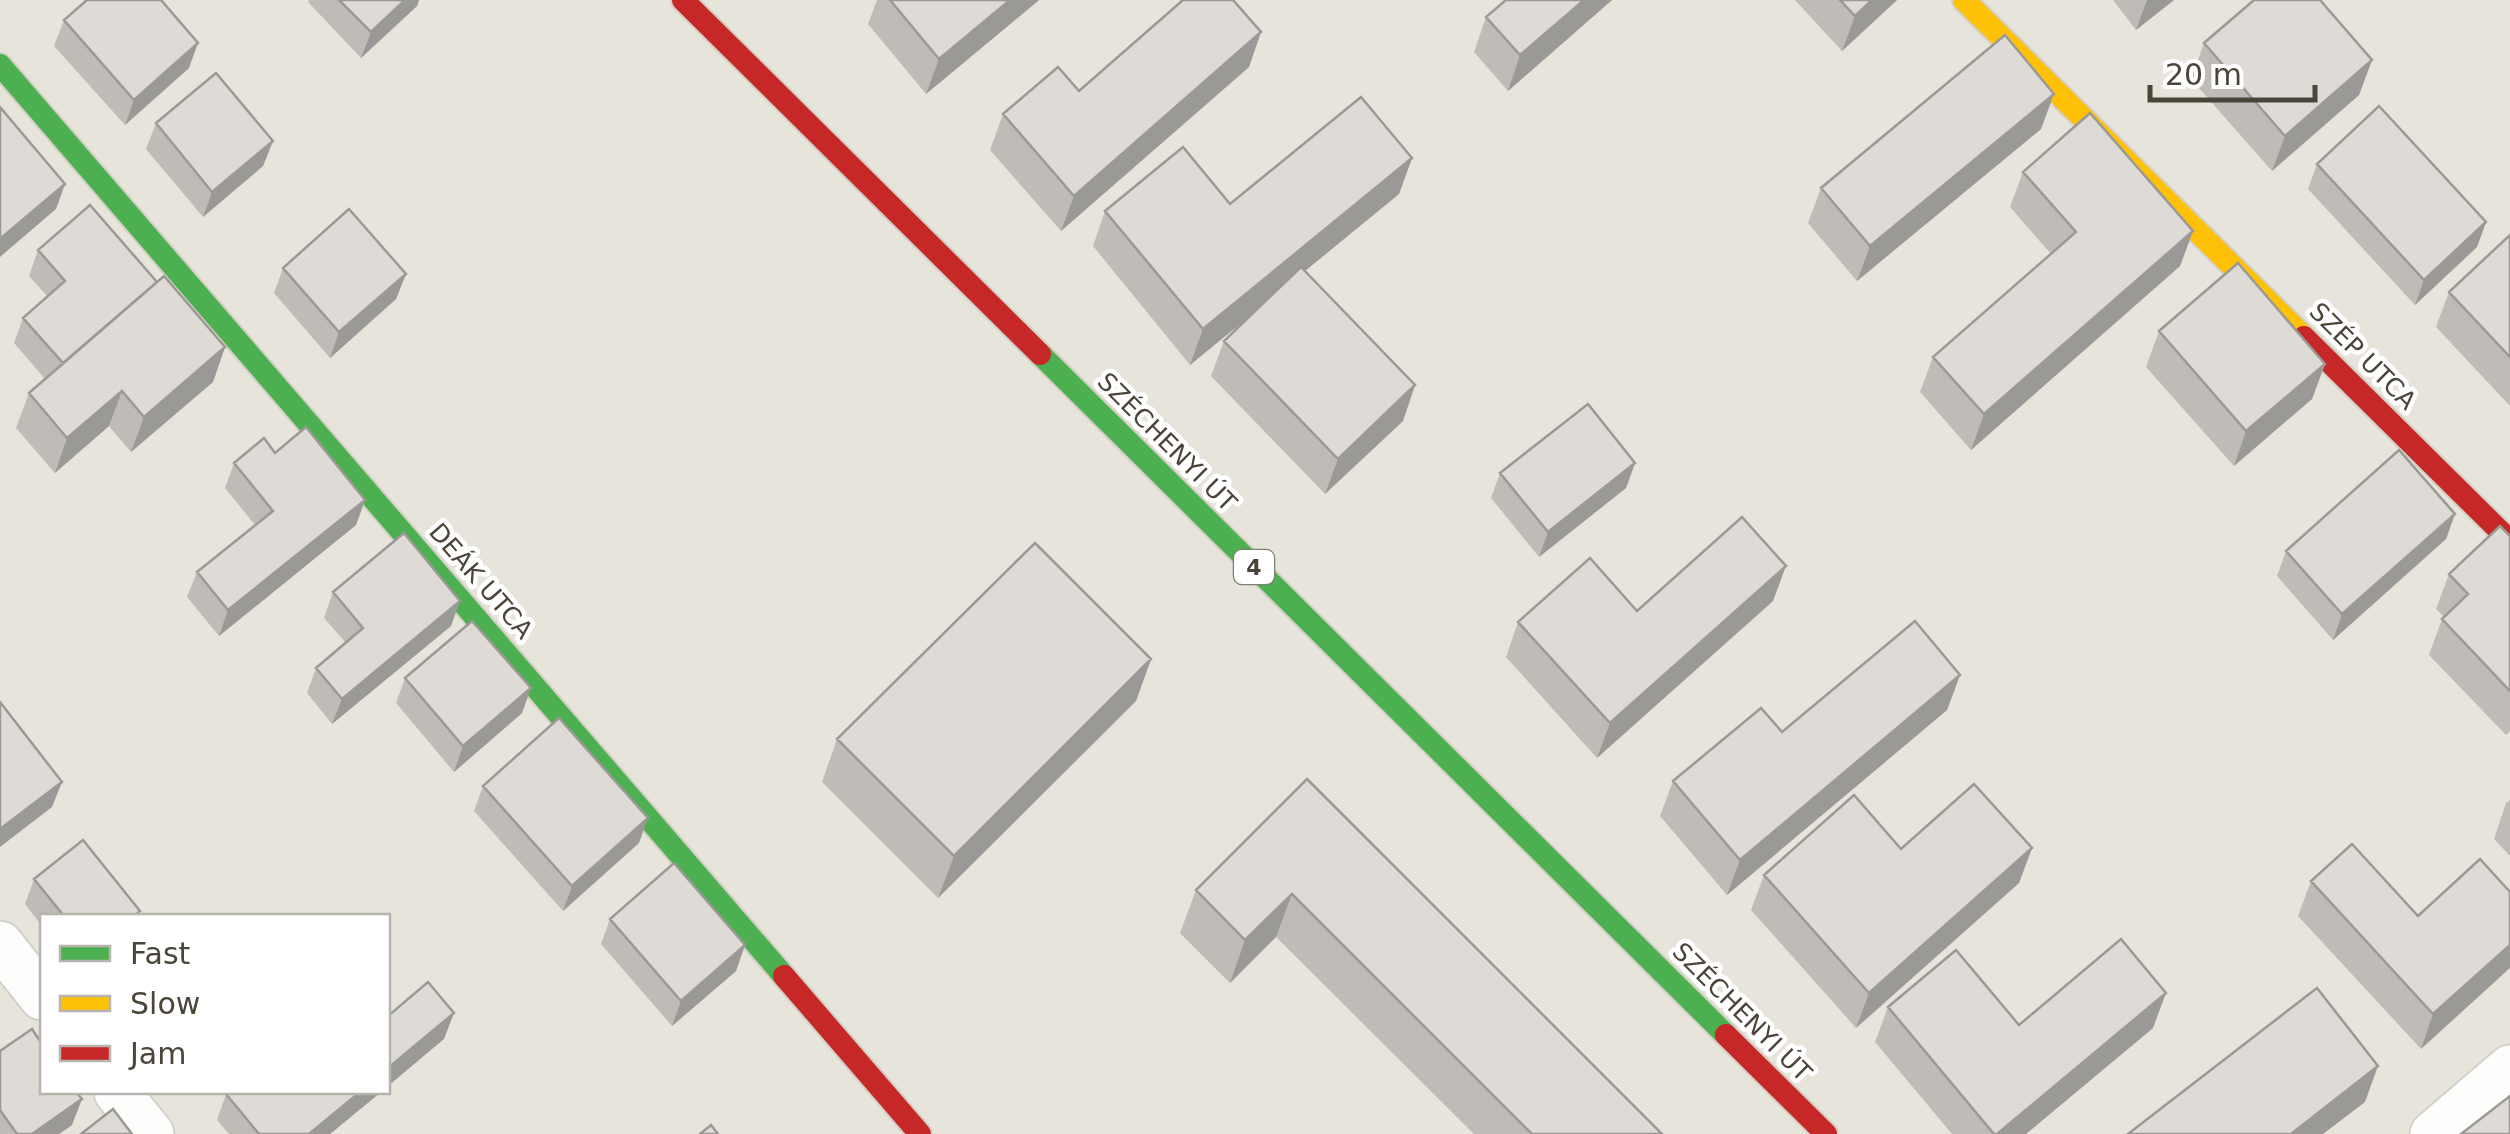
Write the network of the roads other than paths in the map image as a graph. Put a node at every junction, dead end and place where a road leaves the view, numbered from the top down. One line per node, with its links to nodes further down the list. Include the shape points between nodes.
1 (1964, 0): 4 (street, SZÉP UTCA)
2 (698, 5): 9 (street, SZÉCHENYI ÚT / 4)
3 (0, 65): 11 (street, DEÁK UTCA)
4 (2510, 541)
5 (0, 944): 6 (street)
6 (40, 994)
7 (2510, 1068): 12 (street)
8 (120, 1094): 10 (street)
9 (1815, 1128)
10 (151, 1134)
11 (920, 1134)
12 (2433, 1134)

